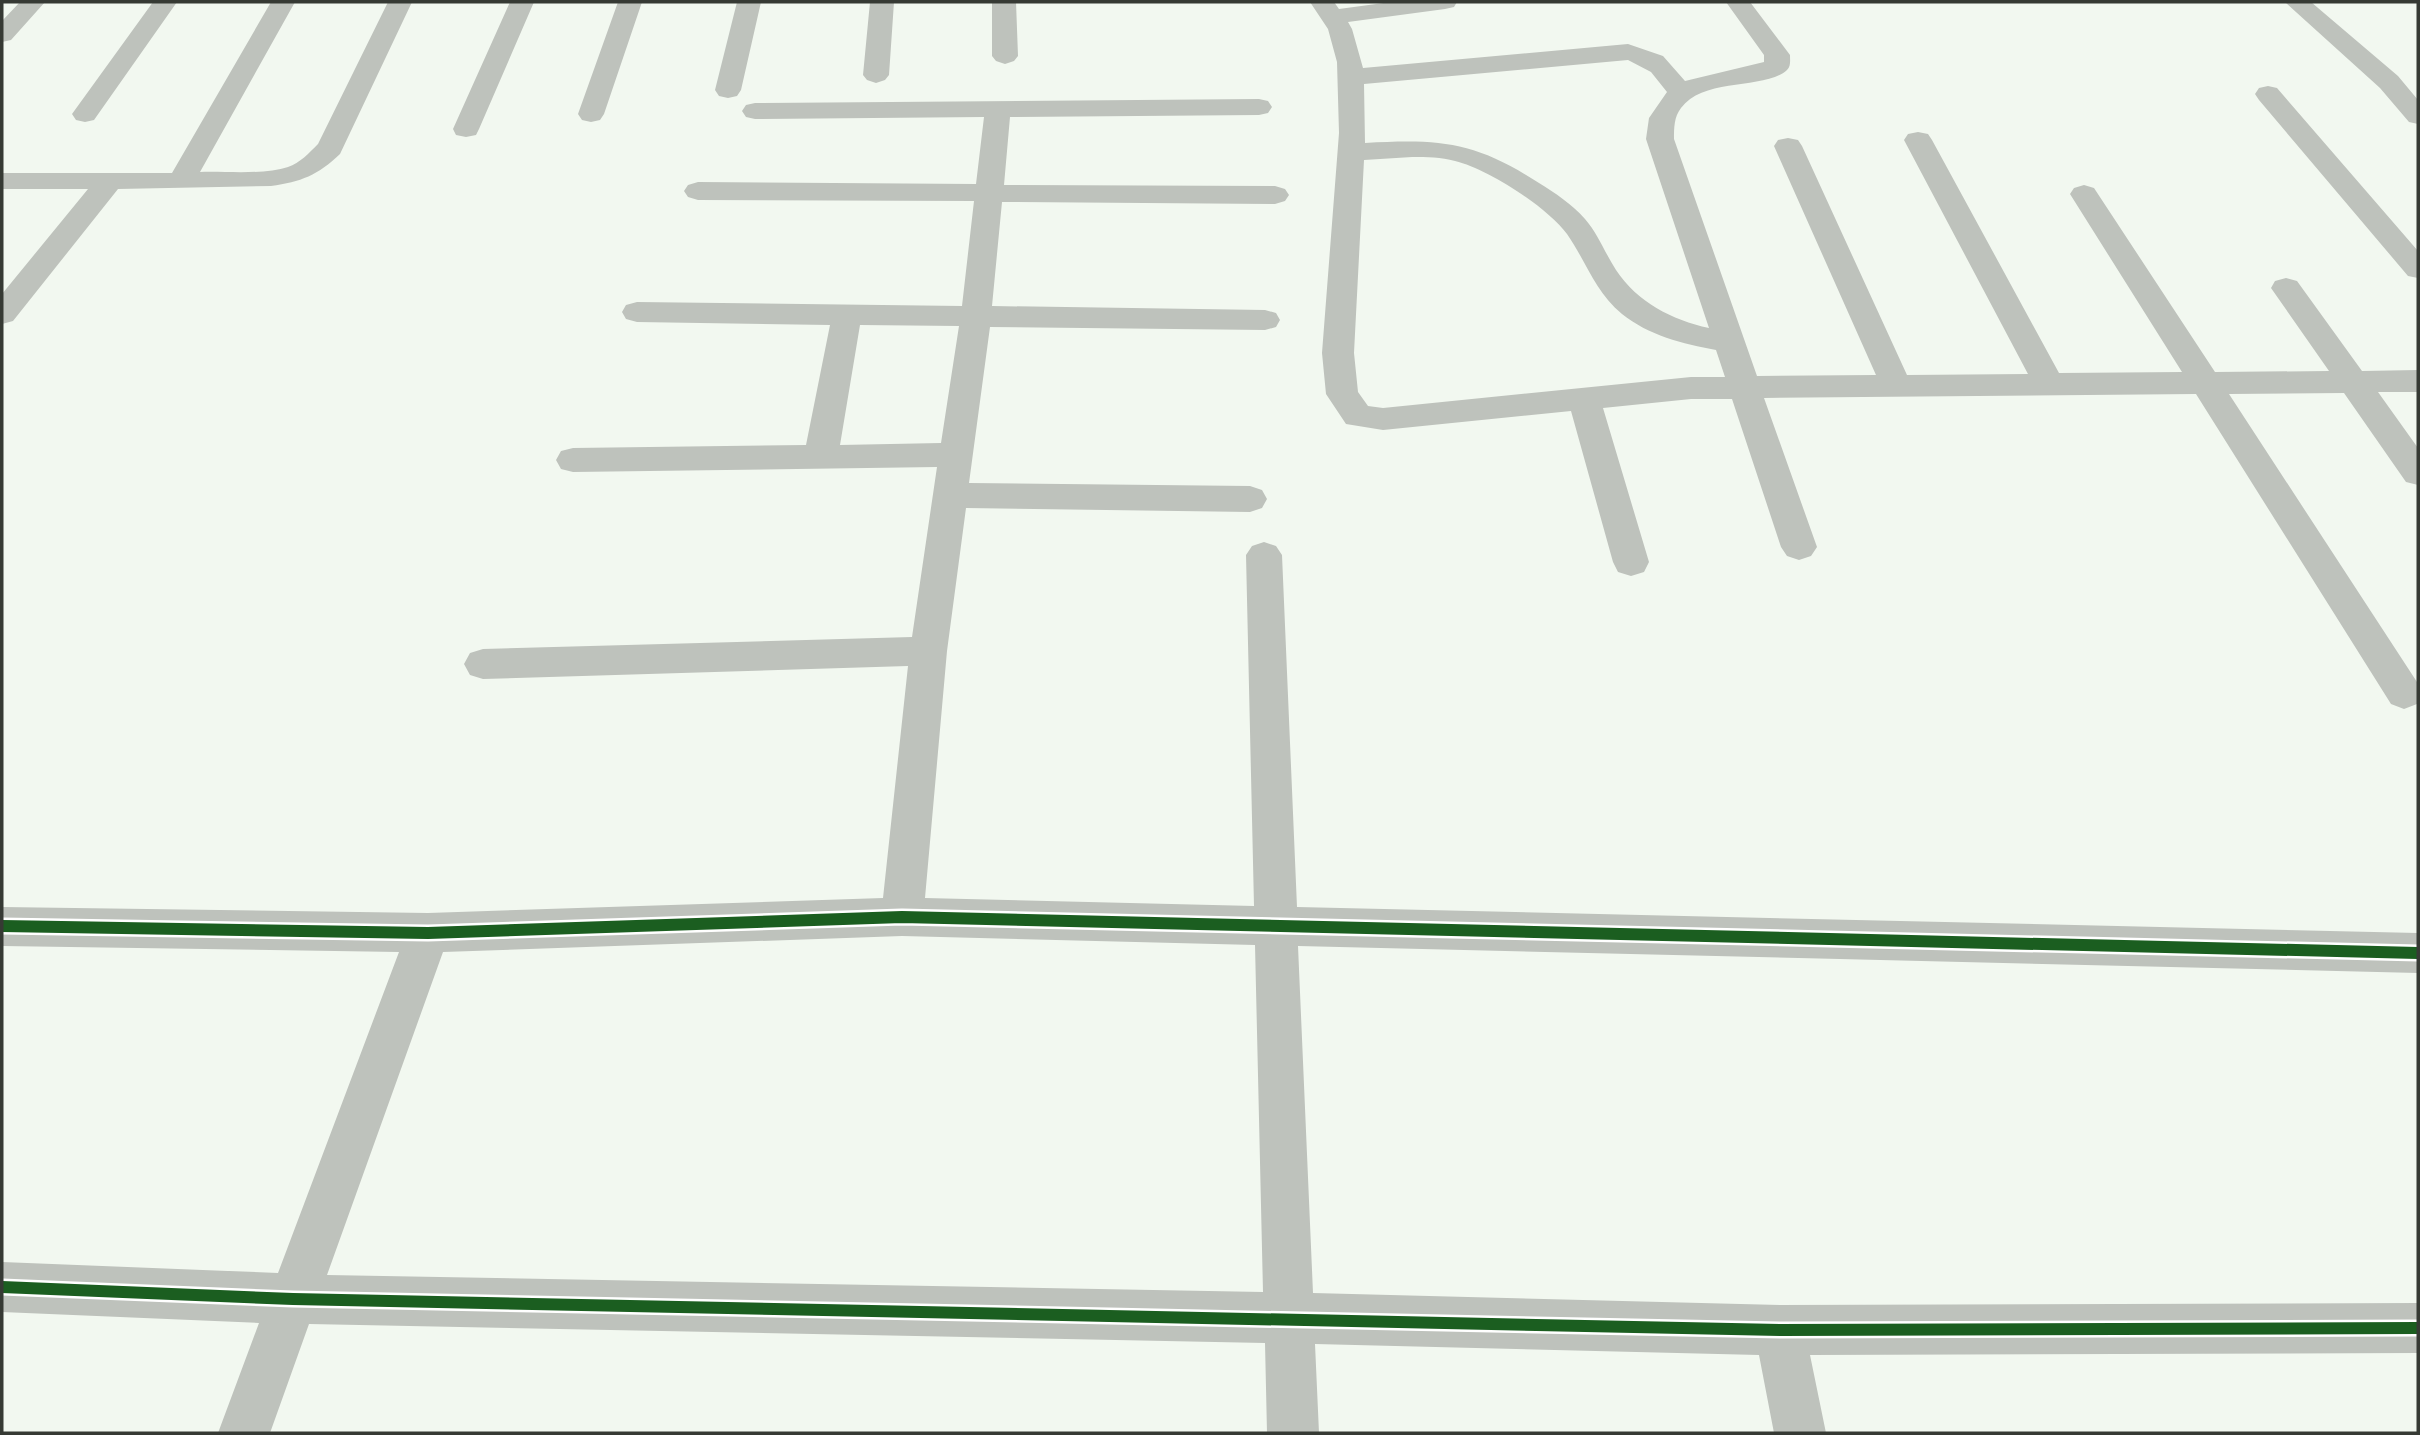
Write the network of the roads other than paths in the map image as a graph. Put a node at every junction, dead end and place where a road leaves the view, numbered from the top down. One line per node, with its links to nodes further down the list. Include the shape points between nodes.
1 (33, 2): 14 (street)
2 (165, 2): 26 (street)
3 (283, 2): 34 (street)
4 (400, 2): 34 (street, via 330,148 313,165 294,175 271,178)
5 (522, 2): 29 (street)
6 (630, 2): 27 (street)
7 (749, 2): 20 (street)
8 (881, 2): 16 (street)
9 (1004, 2): 15 (street)
10 (1445, 2): 13 (street)
11 (1738, 2): 21 (street, via 1777,55 1777,66 1715,80)
12 (2297, 2): 19 (street)
13 (1327, 9): 17 (street, via 1347,45)
14 (2, 34)
15 (1005, 56)
16 (876, 75)
17 (1351, 77): 21 (street, via 1628,52 1657,62); 32 (street)
18 (2418, 77): 19 (street)
19 (2389, 82): 28 (street)
20 (728, 90)
21 (1682, 94): 47 (street, via 1672,100 1662,118 1660,139)
22 (2268, 94): 40 (street)
23 (1259, 107): 24 (street)
24 (998, 109): 25 (street); 37 (street)
25 (755, 111)
26 (85, 114)
27 (591, 114)
28 (2418, 116)
29 (466, 129)
30 (1918, 140): 50 (street)
31 (1788, 146): 52 (street)
32 (1351, 152): 47 (street, via 1445,151 1472,157 1567,217 1628,305 1661,326 1692,337); 54 (street, via 1338,353 1342,394 1358,416 1383,419)
33 (2, 181): 35 (street)
34 (181, 181): 35 (street)
35 (109, 182): 44 (street)
36 (698, 191): 37 (street)
37 (990, 194): 39 (street); 45 (street)
38 (2084, 194): 51 (street)
39 (1275, 195)
40 (2418, 269)
41 (2286, 288): 49 (street)
42 (636, 312): 43 (street)
43 (848, 313): 45 (street); 56 (street)
44 (2, 314)
45 (976, 315): 46 (street); 55 (street)
46 (1265, 320)
47 (1731, 342): 53 (street)
48 (2418, 381): 49 (street)
49 (2354, 383): 51 (street); 58 (street)
50 (2049, 384): 51 (street); 52 (street)
51 (2205, 384): 66 (street)
52 (1896, 385): 53 (street)
53 (1747, 387): 54 (street); 61 (street)
54 (1584, 399): 63 (street)
55 (955, 455): 56 (street); 59 (street)
56 (821, 456): 57 (street)
57 (573, 460)
58 (2418, 473)
59 (951, 495): 60 (street); 64 (street)
60 (1251, 499)
61 (1800, 547)
62 (1264, 555): 69 (street)
63 (1631, 562)
64 (928, 651): 65 (street); 67 (street)
65 (483, 664)
66 (2404, 693)
67 (902, 917): 69 (street); 70 (street)
68 (2, 926): 70 (street)
69 (1276, 927): 71 (street); 74 (street)
70 (428, 933): 73 (street)
71 (2418, 953)
72 (2, 1287): 73 (street)
73 (293, 1299): 74 (street); 77 (street)
74 (1290, 1318): 76 (street); 78 (street)
75 (2418, 1328): 76 (street)
76 (1780, 1331): 79 (street)
77 (244, 1433)
78 (1293, 1433)
79 (1800, 1433)

